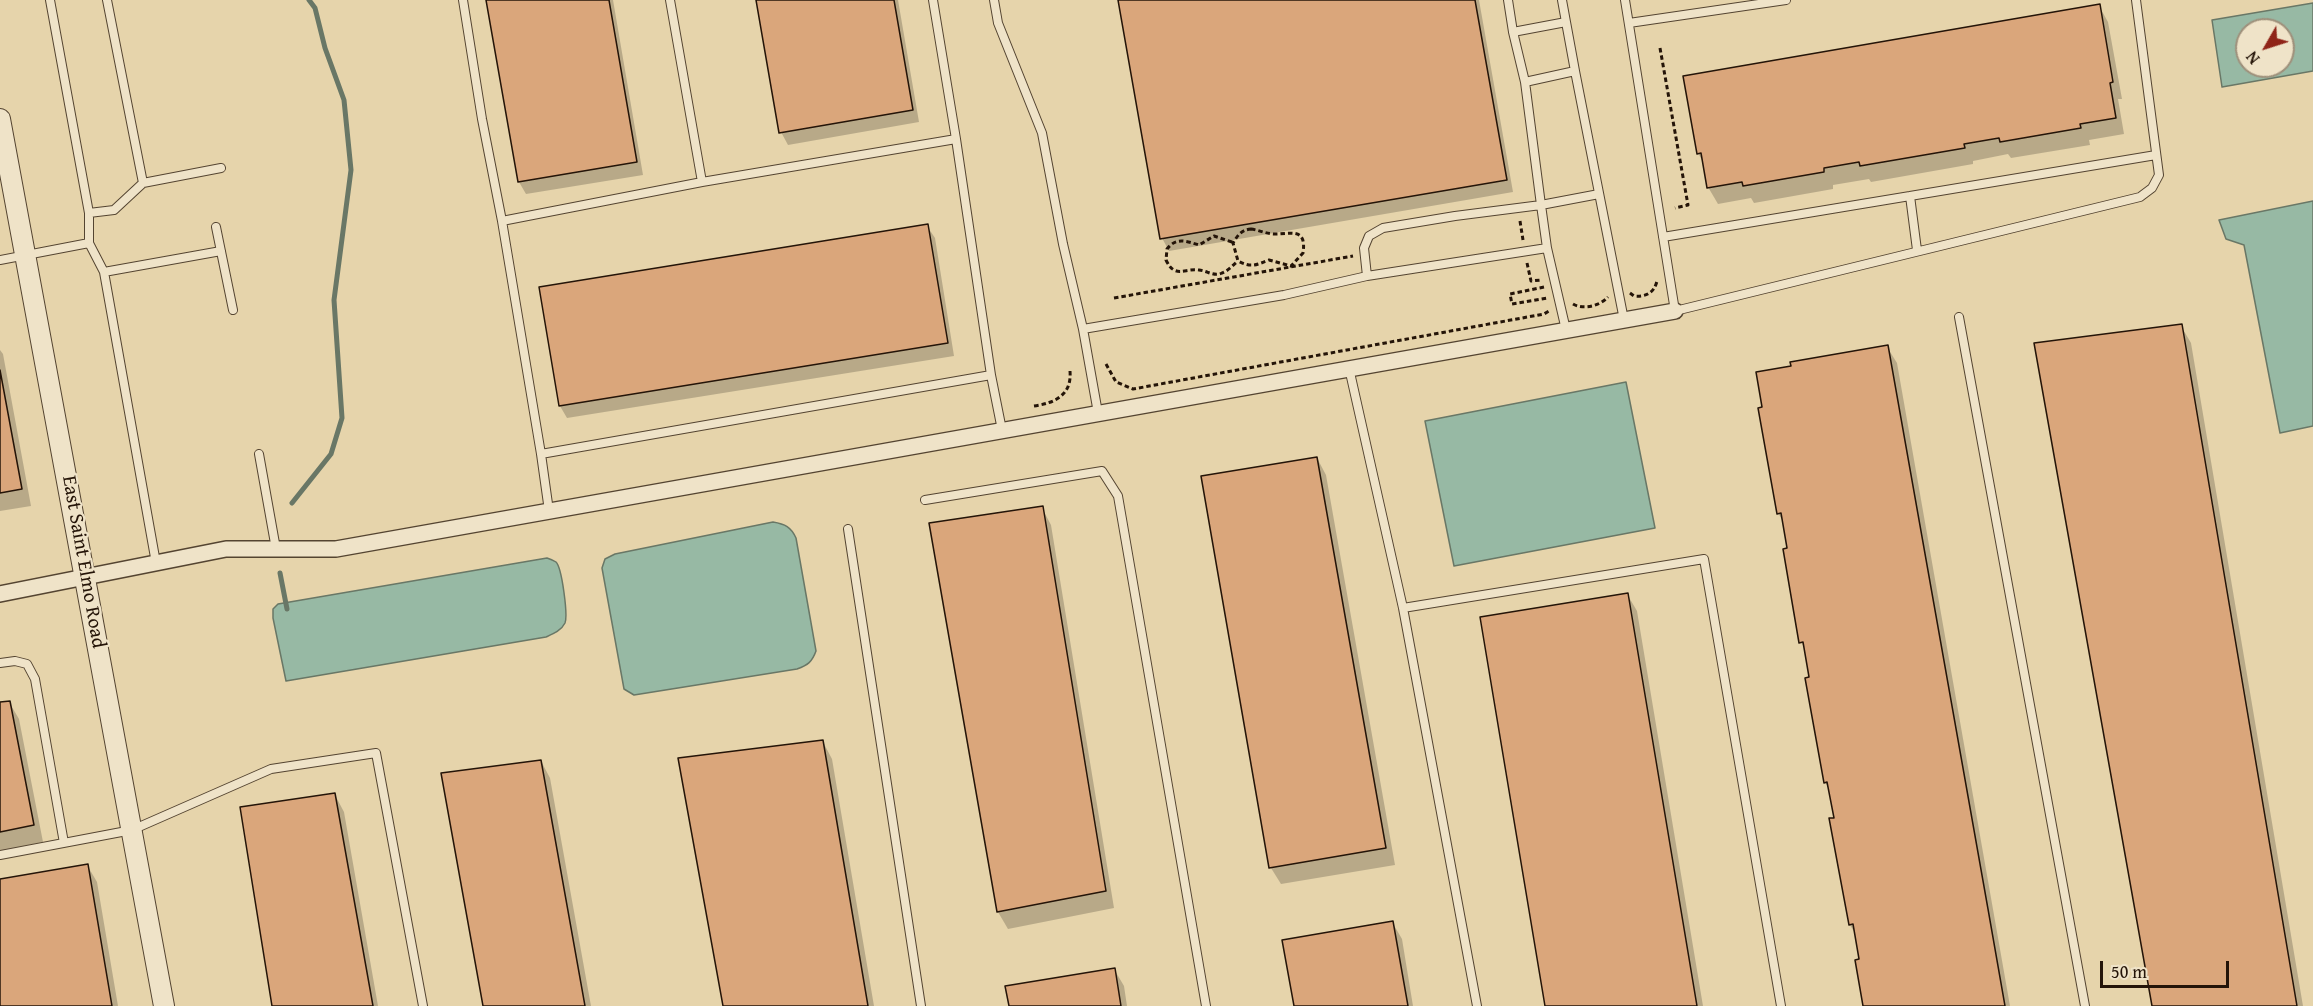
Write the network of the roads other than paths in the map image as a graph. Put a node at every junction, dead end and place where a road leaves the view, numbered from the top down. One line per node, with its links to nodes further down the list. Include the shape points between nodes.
1 (50, 0): 26 (lane)
2 (107, 0): 21 (lane)
3 (463, 0): 27 (lane)
4 (669, 0): 22 (lane)
5 (933, 0): 18 (lane)
6 (994, 0): 42 (lane, via 998,22 1042,133)
7 (1508, 0): 14 (lane)
8 (1562, 0): 12 (lane)
9 (1625, 0): 13 (lane)
10 (1785, 0): 13 (lane)
11 (2136, 0): 19 (lane)
12 (1566, 22): 14 (lane); 15 (lane)
13 (1629, 23): 29 (lane)
14 (1513, 32): 16 (lane)
15 (1575, 71): 16 (lane); 23 (lane)
16 (1525, 82): 25 (lane)
17 (0, 119): 34 (street, East Saint Elmo Road)
18 (956, 139): 22 (lane); 45 (lane)
19 (2156, 155): 24 (lane); 32 (lane, via 2159,176 2140,197)
20 (221, 168): 21 (lane)
21 (143, 183): 26 (lane, via 114,210)
22 (702, 183): 27 (lane)
23 (1599, 194): 25 (lane); 41 (lane)
24 (1910, 196): 29 (lane); 32 (lane)
25 (1541, 205): 31 (lane); 37 (lane, via 1383,228 1369,236 1364,248)
26 (89, 213): 30 (lane)
27 (501, 221): 49 (lane)
28 (216, 227): 33 (lane)
29 (1663, 237): 39 (lane)
30 (89, 243): 34 (lane); 36 (lane)
31 (1547, 248): 37 (lane); 43 (lane)
32 (1917, 250): 39 (lane)
33 (221, 251): 36 (lane); 38 (lane)
34 (26, 255): 35 (lane); 55 (street, East Saint Elmo Road)
35 (0, 260)
36 (104, 273): 54 (lane)
37 (1367, 276): 42 (lane, via 1284,295)
38 (233, 310)
39 (1675, 311): 41 (street)
40 (1959, 317): 68 (lane)
41 (1624, 320): 43 (street)
42 (1083, 329): 46 (lane)
43 (1566, 330): 44 (street)
44 (1349, 368): 46 (street); 57 (lane)
45 (991, 375): 47 (lane); 49 (lane)
46 (1098, 413): 47 (street)
47 (1002, 430): 51 (street)
48 (259, 454): 53 (lane)
49 (541, 454): 51 (lane)
50 (925, 500): 65 (lane, via 1102,471 1118,496)
51 (549, 511): 53 (street, via 336,549)
52 (848, 529): 64 (lane)
53 (276, 549): 54 (street, via 226,549)
54 (157, 563): 55 (street)
55 (86, 578): 56 (street); 59 (street, East Saint Elmo Road)
56 (0, 594)
57 (1403, 608): 66 (lane); 67 (lane, via 1704,559)
58 (0, 663): 60 (lane, via 27,664 35,679)
59 (132, 830): 60 (lane); 62 (street, East Saint Elmo Road); 63 (lane, via 271,769 376,753)
60 (64, 843): 61 (lane)
61 (0, 855)
62 (164, 1006)
63 (423, 1006)
64 (921, 1006)
65 (1206, 1006)
66 (1477, 1006)
67 (1781, 1006)
68 (2085, 1006)

